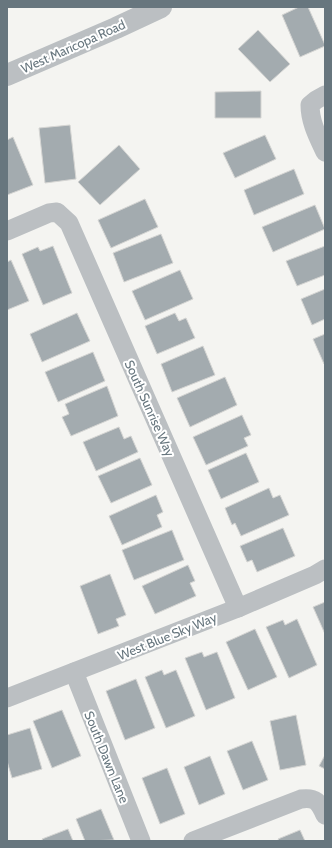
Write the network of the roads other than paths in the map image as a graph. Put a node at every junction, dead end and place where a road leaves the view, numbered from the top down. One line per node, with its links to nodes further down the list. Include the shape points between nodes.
1 (161, 7): 2 (street, West Maricopa Road)
2 (7, 75)
3 (318, 100): 4 (street, via 310,114)
4 (325, 152)
5 (7, 231): 7 (street, South Sunrise Way, via 49,213 57,212 69,223)
6 (325, 569): 7 (street, West Blue Sky Way)
7 (238, 608): 8 (street, West Blue Sky Way)
8 (74, 672): 9 (street, West Blue Sky Way); 11 (street, South Dawn Lane)
9 (7, 698)
10 (325, 815): 12 (street, via 319,803 312,799 297,800)
11 (141, 841)
12 (193, 841)

